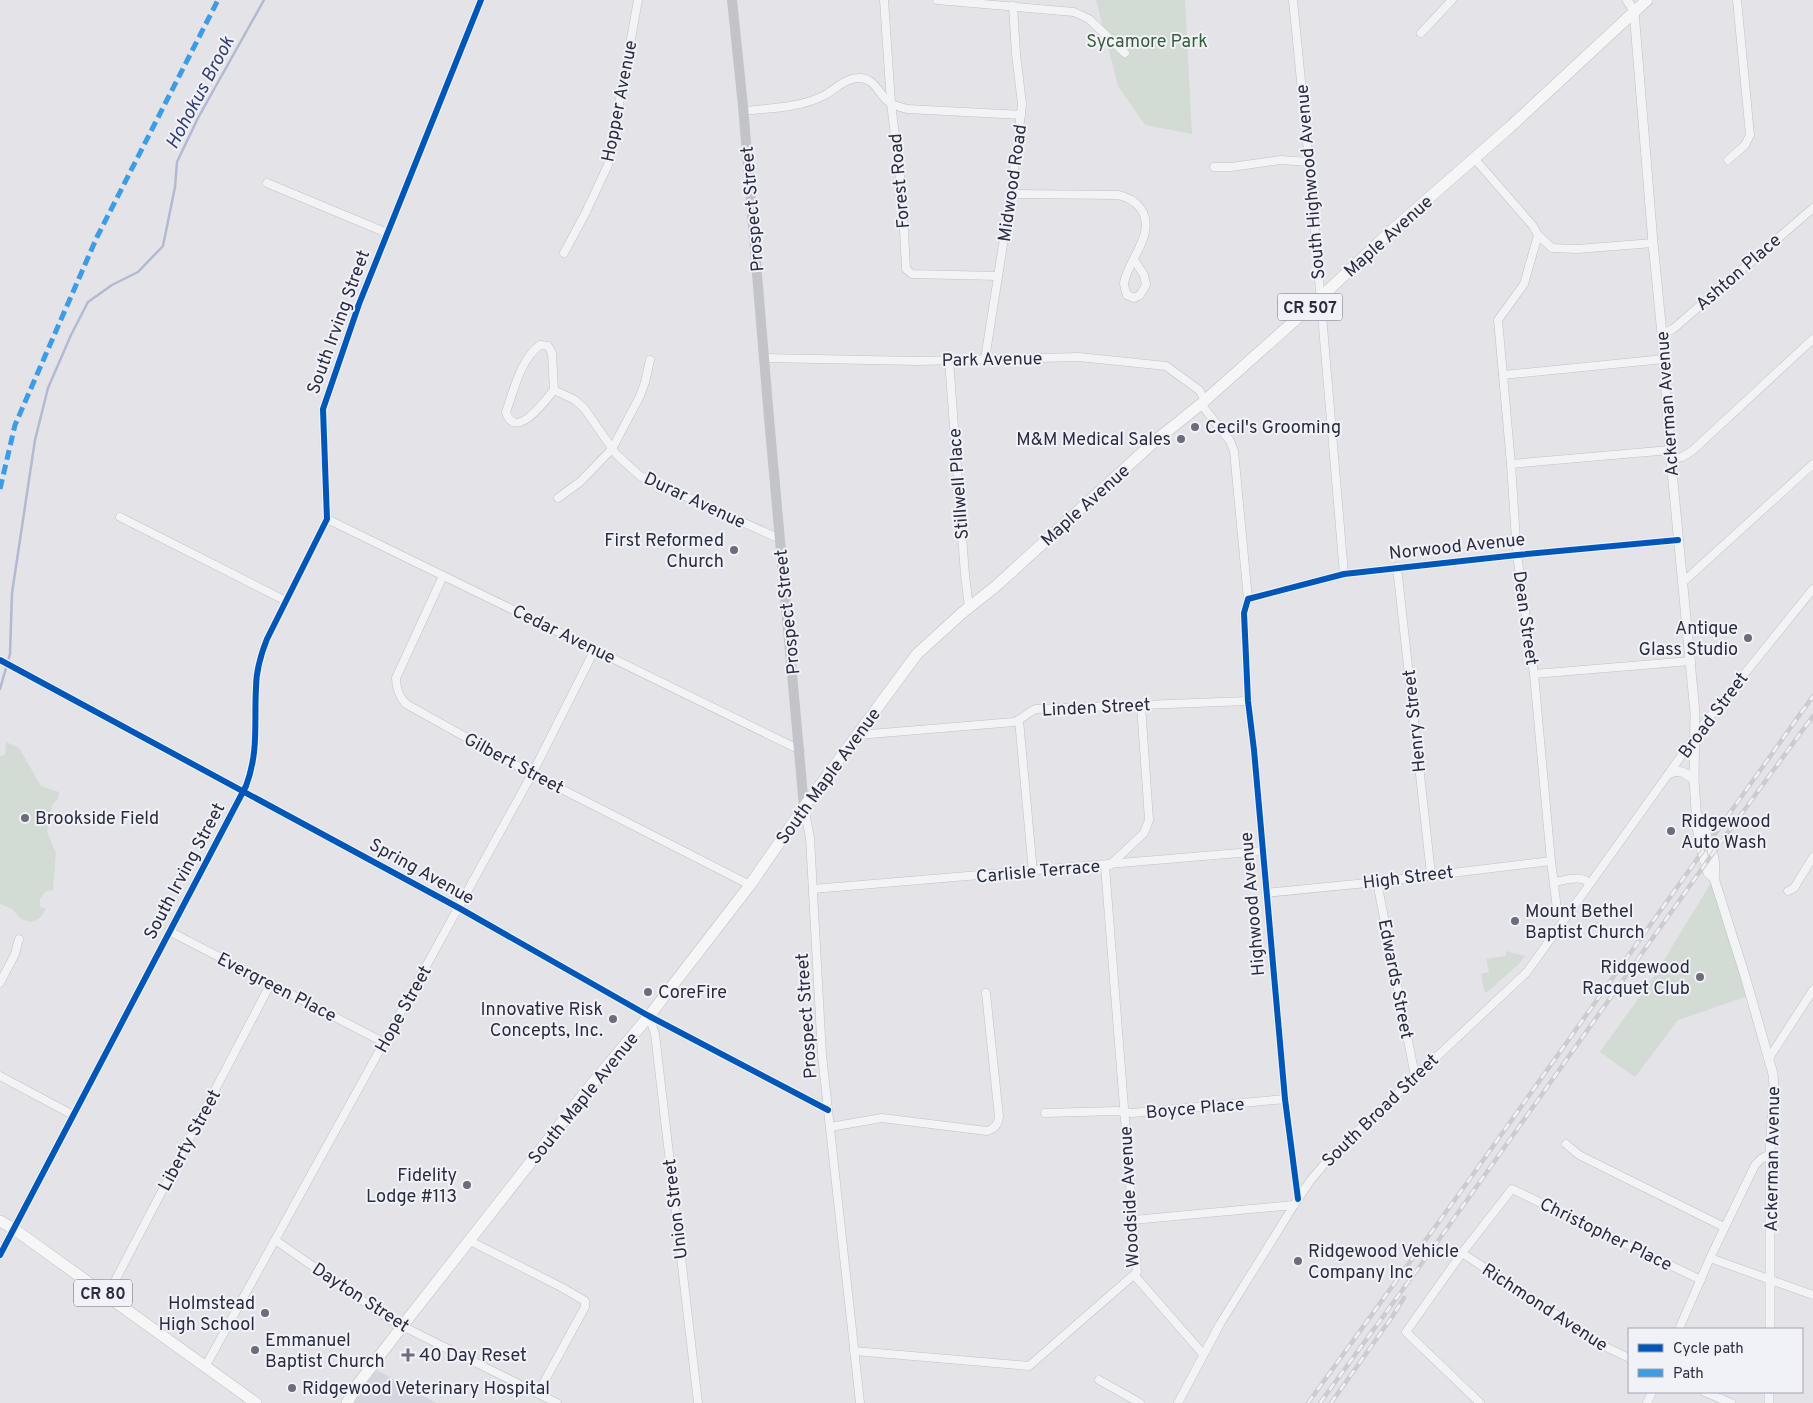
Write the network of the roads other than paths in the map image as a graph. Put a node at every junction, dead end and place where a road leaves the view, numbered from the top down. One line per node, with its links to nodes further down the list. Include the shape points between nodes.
1 (481, 0): 26 (street, South Irving Street)
2 (638, 0): 29 (street, Hopper Avenue, via 608,165)
3 (732, 0): 17 (main road, Prospect Street)
4 (884, 0): 16 (street, Forest Road)
5 (937, 0): 12 (street)
6 (1293, 0): 21 (street, South Highwood Avenue)
7 (1452, 0): 14 (street)
8 (1627, 0): 13 (street, Ackerman Avenue)
9 (1647, 0): 13 (main road, Maple Avenue / CR 507)
10 (1737, 0): 20 (street, via 1750,134 1745,145)
11 (1030, 4): 12 (street); 15 (street, via 1082,15)
12 (1013, 6): 18 (street, Midwood Road, via 1022,92)
13 (1634, 11): 19 (main road, Maple Avenue / CR 507); 28 (street, Ackerman Avenue)
14 (1421, 33)
15 (1125, 53)
16 (891, 103): 17 (street, via 874,84 854,78 811,101); 18 (street, via 907,108); 31 (street, Forest Road, via 902,193 906,269 912,274)
17 (744, 111): 35 (main road, Prospect Street)
18 (1021, 114): 24 (street, Midwood Road)
19 (1474, 158): 27 (street); 32 (main road, Maple Avenue / CR 507)
20 (1728, 160)
21 (1309, 162): 22 (street, via 1281,160); 32 (street, South Highwood Avenue)
22 (1214, 167)
23 (267, 183): 26 (street)
24 (1011, 194): 30 (street, via 1126,197 1138,206 1145,220 1144,236); 31 (street, Midwood Road)
25 (1813, 208): 33 (street, Ashton Place, via 1673,329)
26 (387, 233): 50 (street, South Irving Street, via 323,409)
27 (1538, 235): 28 (street, via 1552,248 1565,249); 40 (street, Dean Street, via 1524,284 1498,320)
28 (1653, 242): 33 (street, Ackerman Avenue)
29 (564, 253)
30 (1134, 260)
31 (998, 276): 36 (street, Midwood Road)
32 (1320, 298): 42 (main road, Maple Avenue / CR 507); 55 (street, South Highwood Avenue)
33 (1662, 334): 37 (street, Ackerman Avenue)
34 (1813, 340): 45 (street, via 1692,451)
35 (764, 358): 39 (street, Park Avenue); 51 (main road, Prospect Street)
36 (984, 359): 39 (street, Park Avenue); 42 (street, Park Avenue, via 1079,357 1166,366 1199,390)
37 (1664, 359): 40 (street); 44 (street, Ackerman Avenue)
38 (650, 360): 43 (street, via 640,396)
39 (949, 360): 61 (street, Stillwell Place)
40 (1503, 375): 46 (street, Dean Street)
41 (554, 390): 41 (street, via 531,416 518,422 509,418 506,412 522,368 540,345 548,346 552,353); 43 (street, Durar Avenue, via 584,408)
42 (1203, 402): 60 (street, Highwood Avenue, via 1234,452); 61 (main road, Maple Avenue / CR 507)
43 (612, 449): 48 (street, via 580,482); 51 (street, Durar Avenue, via 640,476)
44 (1670, 450): 45 (street, Ackerman Avenue); 46 (street)
45 (1671, 460): 52 (street, Ackerman Avenue)
46 (1511, 464): 53 (street, Dean Street)
47 (1813, 464): 57 (street)
48 (558, 498)
49 (120, 517): 59 (street)
50 (327, 519): 56 (street, Cedar Avenue); 59 (street, South Irving Street)
51 (780, 539): 71 (main road, Prospect Street)
52 (1678, 540): 53 (street, Norwood Avenue); 57 (street, Ackerman Avenue)
53 (1517, 555): 54 (street, Norwood Avenue); 65 (street, Dean Street)
54 (1397, 567): 55 (street, Norwood Avenue); 83 (street, Henry Street)
55 (1344, 574): 60 (street, Norwood Avenue)
56 (444, 576): 62 (street, Cedar Avenue); 72 (street, Gilbert Street, via 398,672 398,692 406,704)
57 (1682, 583): 64 (street, Ackerman Avenue)
58 (1813, 589): 70 (street, Broad Street)
59 (286, 601): 75 (street, South Irving Street, via 262,654 256,686 256,746)
60 (1247, 603): 66 (street, Highwood Avenue, via 1244,612)
61 (969, 608): 69 (main road, South Maple Avenue / CR 507, via 917,654)
62 (595, 649): 71 (street, Cedar Avenue); 72 (street, Hope Street)
63 (0, 660): 75 (street, Spring Avenue)
64 (1690, 661): 65 (street); 70 (street, Ackerman Avenue)
65 (1534, 674): 80 (street, Dean Street)
66 (1248, 701): 67 (street, Linden Street); 78 (street, Highwood Avenue)
67 (1141, 705): 68 (street, Linden Street, via 1036,709); 81 (street, via 1149,820 1144,833)
68 (1019, 720): 69 (street, Linden Street); 82 (street)
69 (858, 735): 76 (main road, South Maple Avenue / CR 507)
70 (1695, 735): 73 (street, Broad Street); 74 (street, Ackerman Avenue)
71 (800, 750): 76 (main road, Prospect Street)
72 (532, 774): 87 (street, Gilbert Street); 91 (street, Hope Street)
73 (1669, 774): 74 (street, via 1678,770); 77 (street, Broad Street)
74 (1694, 780): 103 (street, Ackerman Avenue, via 1699,841 1708,873 1714,878)
75 (243, 792): 91 (street, Spring Avenue); 93 (street, South Irving Street)
76 (804, 807): 87 (main road, South Maple Avenue / CR 507); 88 (street, Prospect Street, via 810,838)
77 (1618, 845): 86 (street, South Broad Street)
78 (1262, 851): 81 (street, Carlisle Terrace); 90 (street, Highwood Avenue)
79 (1813, 857): 89 (street, via 1794,888)
80 (1551, 860): 83 (street, High Street); 85 (street, Dean Street)
81 (1107, 865): 82 (street, Carlisle Terrace); 109 (street, Woodside Avenue)
82 (1032, 872): 88 (street, Carlisle Terrace)
83 (1431, 874): 84 (street, High Street)
84 (1377, 882): 90 (street, High Street); 105 (street, Edwards Street)
85 (1554, 882): 86 (street, via 1580,878); 92 (street, Dean Street, via 1556,909)
86 (1590, 883): 92 (street, South Broad Street)
87 (750, 885): 101 (main road, South Maple Avenue / CR 507)
88 (813, 889): 107 (street, Prospect Street)
89 (1788, 891)
90 (1266, 893): 106 (street, Highwood Avenue)
91 (458, 908): 101 (street, Spring Avenue); 102 (street, Hope Street)
92 (1565, 918): 105 (street, South Broad Street, via 1527,972)
93 (169, 932): 96 (street, Evergreen Place); 110 (street, South Irving Street)
94 (20, 939): 95 (street)
95 (0, 982)
96 (271, 983): 102 (street, Evergreen Place); 128 (street, Liberty Street)
97 (1813, 990): 99 (street)
98 (986, 994): 111 (street, via 999,1117 996,1126 987,1131 882,1118)
99 (1805, 1002): 100 (street); 103 (street)
100 (1813, 1007)
101 (650, 1016): 107 (street, Spring Avenue); 120 (main road, South Maple Avenue / CR 507, via 592,1084); 142 (street, Union Street, via 655,1034)
102 (385, 1043): 119 (street, Hope Street)
103 (1769, 1058): 113 (street, Ackerman Avenue, via 1774,1087)
104 (0, 1076): 110 (street)
105 (1414, 1076): 114 (street, South Broad Street, via 1331,1156)
106 (1285, 1099): 109 (street, Boyce Place); 114 (street, Highwood Avenue)
107 (828, 1110): 111 (street, Prospect Street)
108 (1045, 1113): 109 (street, Boyce Place)
109 (1124, 1113): 115 (street, Woodside Avenue)
110 (73, 1115): 118 (street, South Irving Street)
111 (830, 1127): 132 (street, Prospect Street)
112 (1566, 1144): 117 (street, via 1579,1155)
113 (1770, 1154): 117 (street, via 1755,1165); 126 (street, Ackerman Avenue)
114 (1296, 1202): 115 (street); 133 (street, South Broad Street)
115 (1133, 1220): 124 (street, Woodside Avenue)
116 (0, 1221): 118 (main road, CR 80)
117 (1724, 1227): 123 (street)
118 (14, 1229): 122 (street, South Irving Street); 128 (main road, CR 80)
119 (275, 1240): 129 (street, Dayton Street); 135 (street, Hope Street)
120 (470, 1241): 129 (main road, South Maple Avenue / CR 507); 137 (street, via 585,1301 585,1307)
121 (1462, 1253): 125 (street, Christopher Place, via 1512,1189); 134 (street, Richmond Avenue, via 1606,1347); 146 (street, via 1406,1332)
122 (0, 1256)
123 (1710, 1258): 125 (street); 126 (street)
124 (1135, 1276): 132 (street, Woodside Avenue, via 1029,1366); 133 (street)
125 (1700, 1280): 130 (street)
126 (1770, 1281): 127 (street); 131 (street, Ackerman Avenue)
127 (1813, 1295)
128 (107, 1296): 135 (main road, CR 80)
129 (403, 1326): 137 (street, Dayton Street); 140 (main road, South Maple Avenue / CR 507)
130 (1679, 1328)
131 (1770, 1328)
132 (854, 1351): 143 (street, Prospect Street)
133 (1203, 1354): 145 (street, South Broad Street)
134 (1628, 1358)
135 (206, 1367): 139 (main road, CR 80)
136 (1099, 1380): 144 (street)
137 (538, 1393): 141 (street, Dayton Street)
138 (1707, 1393): 147 (street)
139 (256, 1403)
140 (347, 1403)
141 (557, 1403)
142 (698, 1403)
143 (860, 1403)
144 (1140, 1403)
145 (1178, 1403)
146 (1480, 1403)
147 (1731, 1403)

